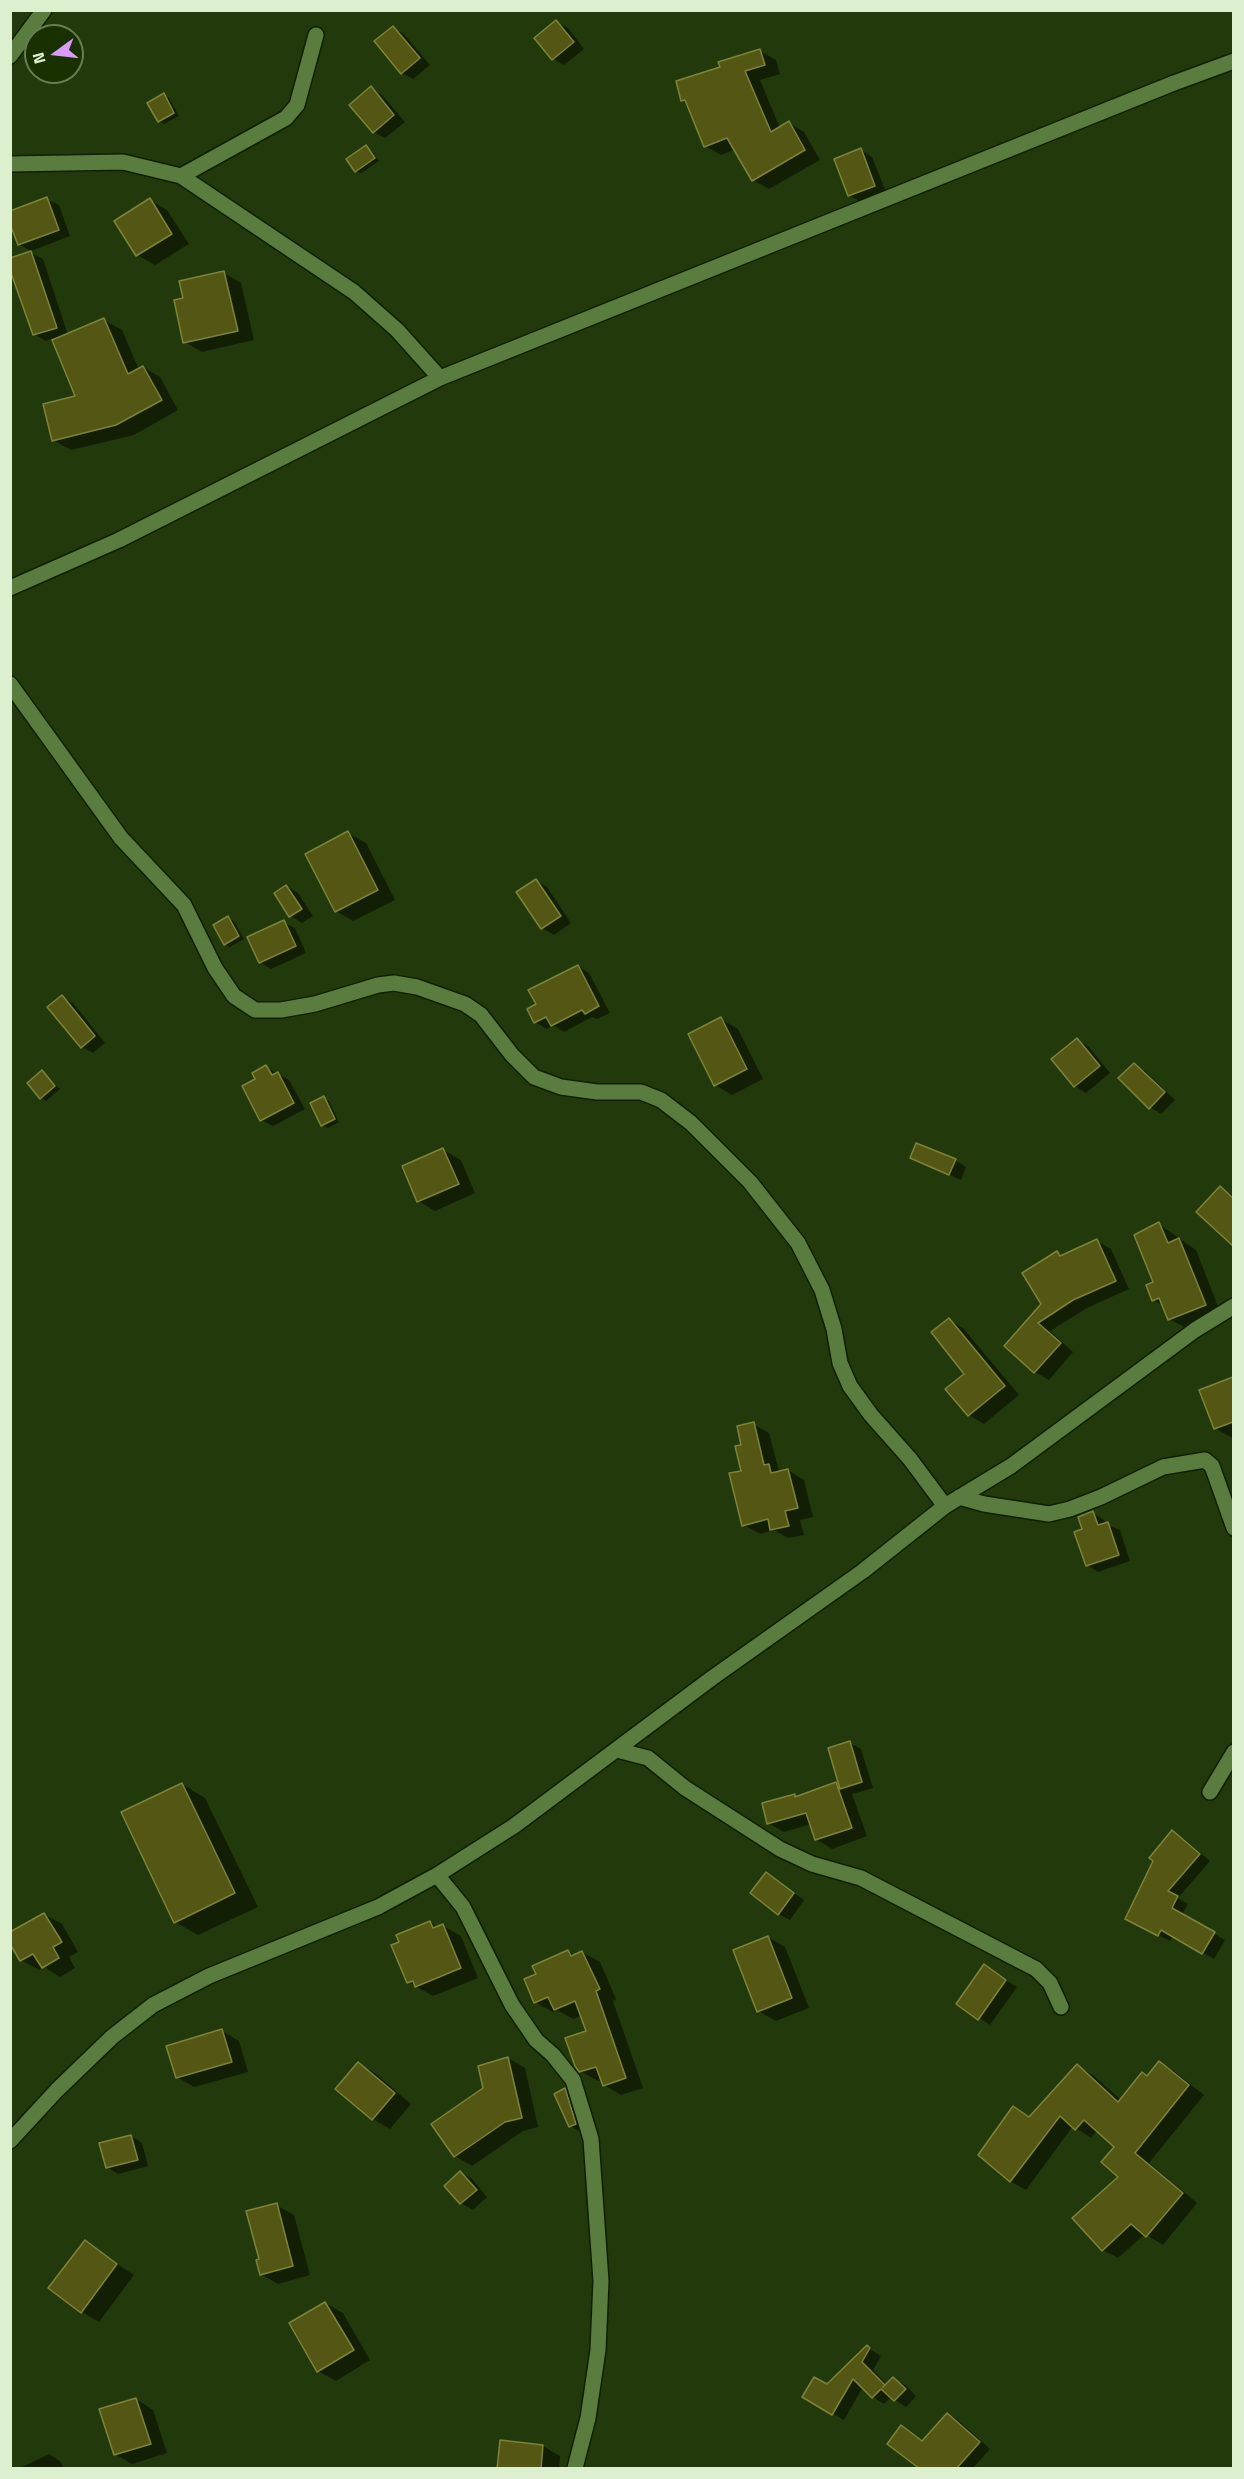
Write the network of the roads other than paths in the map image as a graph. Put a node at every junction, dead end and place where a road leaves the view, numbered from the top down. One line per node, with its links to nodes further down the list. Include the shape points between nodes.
1 (44, 10): 3 (street)
2 (316, 35): 6 (street, via 297,105 286,118)
3 (10, 56)
4 (1233, 61): 7 (street)
5 (10, 164): 6 (street, via 123,162)
6 (181, 176): 7 (street, via 354,292 397,330)
7 (440, 378): 8 (street, via 119,540)
8 (10, 588)
9 (10, 684): 12 (street, via 121,838 184,906 215,968 234,996 255,1010 315,1004 378,985 417,987 465,1004 481,1015 534,1077 561,1087 641,1092 662,1100 691,1123 750,1182 798,1243 822,1290 840,1363 850,1386)
10 (1233, 1306): 11 (street, via 1186,1336 1021,1459)
11 (959, 1497): 12 (street); 13 (street, via 1049,1514 1101,1497 1163,1467 1205,1460 1212,1466)
12 (945, 1506): 14 (street)
13 (1233, 1528)
14 (642, 1731): 15 (street); 17 (street)
15 (617, 1750): 17 (street); 19 (street, via 513,1826)
16 (1233, 1752): 18 (street)
17 (648, 1758): 20 (street, via 685,1788 780,1849 812,1864 861,1878 1036,1969 1050,1983)
18 (1210, 1792)
19 (437, 1875): 21 (street, via 378,1907 209,1976 153,2005 112,2037); 22 (street, via 463,1907 512,2005 536,2040 573,2080 591,2139 601,2281 598,2350 588,2418)
20 (1061, 2007)
21 (10, 2141)
22 (575, 2469)

